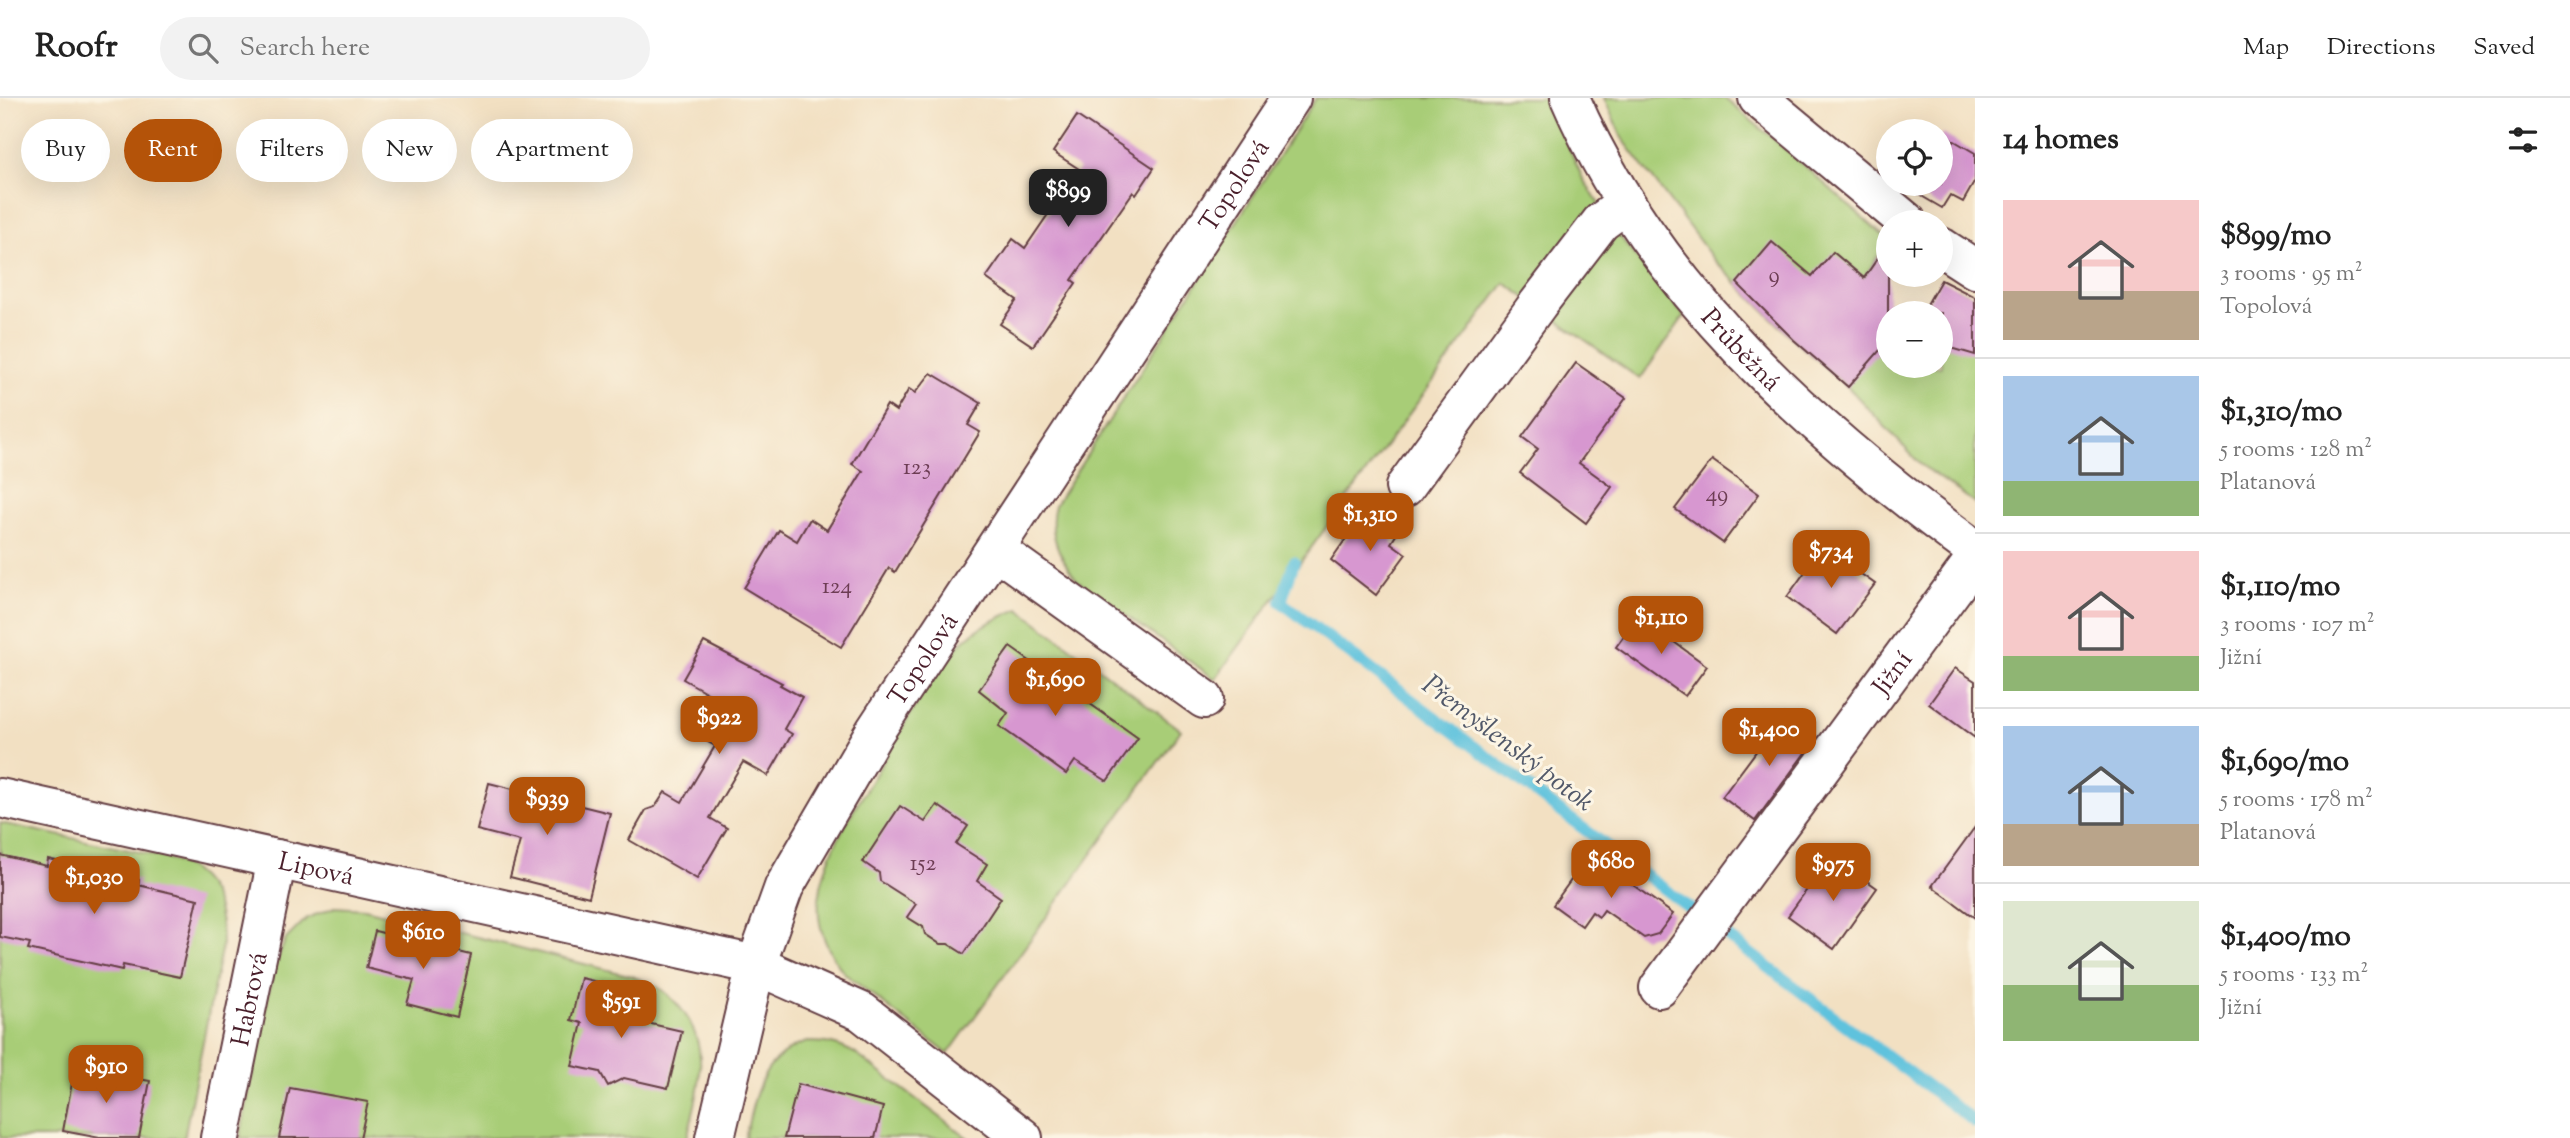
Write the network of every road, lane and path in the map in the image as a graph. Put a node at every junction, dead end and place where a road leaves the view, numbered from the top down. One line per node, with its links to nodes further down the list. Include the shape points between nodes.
1 (1291, 98): 9 (street, Topolová)
2 (1570, 98): 4 (street, Průběžná, via 1587,138)
3 (1758, 98): 5 (street)
4 (1626, 204): 8 (street, via 1601,222); 10 (street, Průběžná, via 1692,293 1774,383 1891,487)
5 (1893, 210)
6 (1953, 255): 7 (street)
7 (1975, 269)
8 (1405, 487)
9 (996, 550): 12 (street); 15 (street, Topolová, via 875,731 784,887)
10 (1975, 550)
11 (1975, 559): 16 (street, Jižní)
12 (1204, 699)
13 (0, 798): 14 (street, Lipová)
14 (277, 859): 15 (street, Lipová); 17 (street, Habrová)
15 (757, 965): 18 (street, Topolová); 19 (street, via 862,1012)
16 (1659, 988)
17 (220, 1138)
18 (715, 1138)
19 (1023, 1138)

